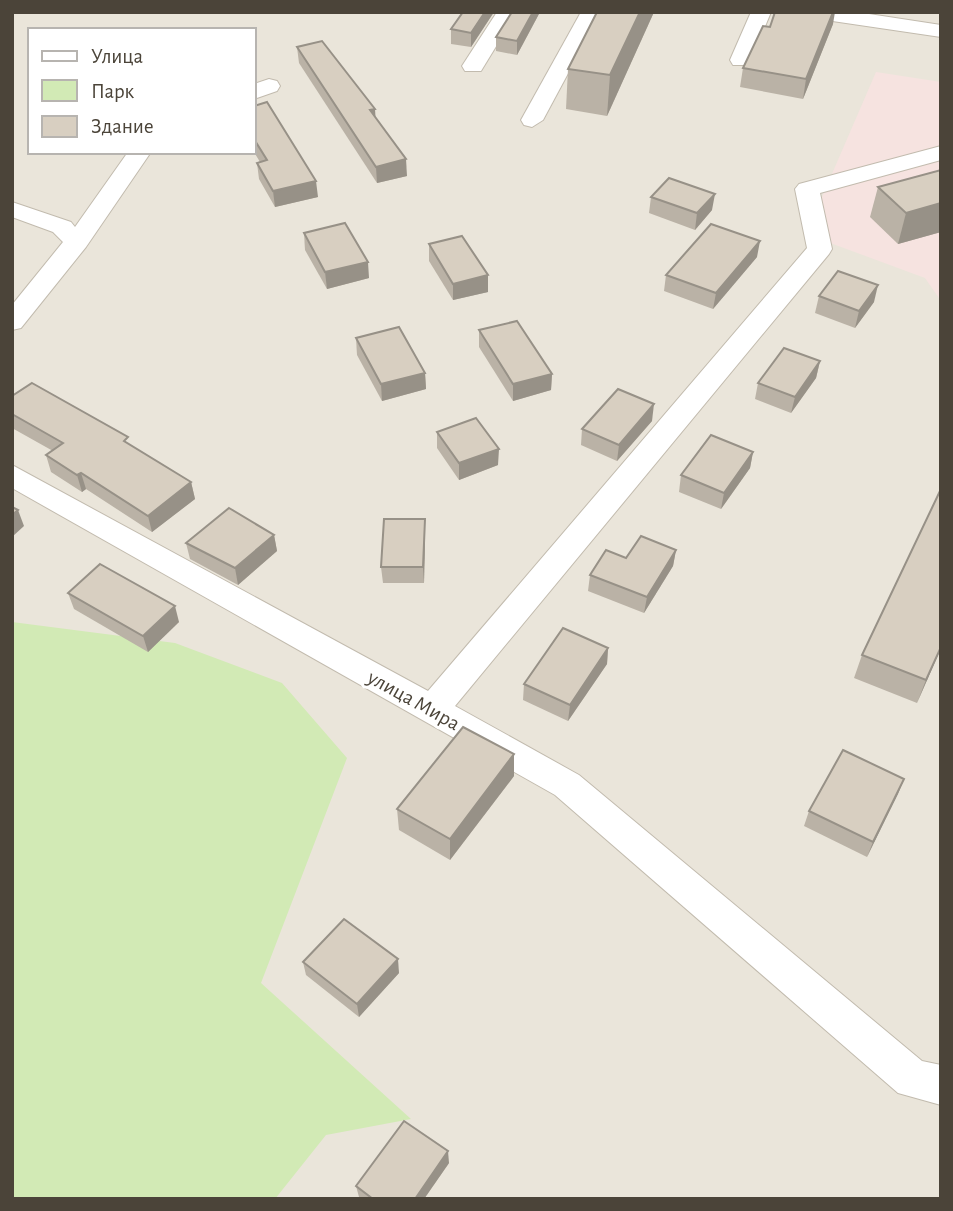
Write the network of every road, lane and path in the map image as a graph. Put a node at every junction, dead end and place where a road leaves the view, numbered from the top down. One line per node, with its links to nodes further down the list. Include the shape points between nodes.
1 (508, 12): 7 (street)
2 (591, 12): 8 (street)
3 (761, 12): 6 (street)
4 (813, 12): 5 (street)
5 (941, 30)
6 (741, 60)
7 (473, 66)
8 (532, 120)
9 (941, 153): 15 (street, via 807,189 820,249)
10 (139, 154): 12 (street)
11 (12, 209): 12 (street, via 62,228)
12 (77, 242): 13 (street)
13 (12, 322)
14 (12, 475): 15 (street, улица Мира)
15 (432, 710): 16 (street, улица Мира, via 567,785)
16 (926, 1082)

